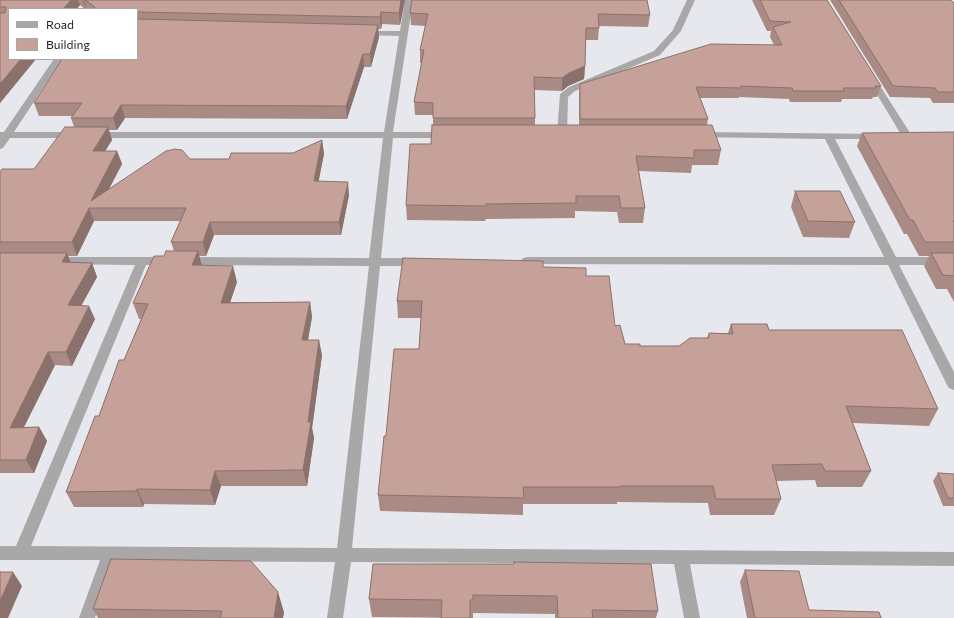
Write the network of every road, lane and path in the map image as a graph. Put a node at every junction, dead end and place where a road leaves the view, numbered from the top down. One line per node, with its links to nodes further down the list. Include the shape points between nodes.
1 (408, 0): 4 (street)
2 (691, 0): 7 (street, via 677,31 666,46 572,89 563,96)
3 (357, 32): 4 (street)
4 (404, 34): 9 (street)
5 (57, 60): 8 (street)
6 (865, 68): 12 (street, via 911,136)
7 (562, 134)
8 (4, 135): 9 (street); 13 (street)
9 (388, 135): 10 (street); 18 (street)
10 (459, 135)
11 (688, 135): 12 (street)
12 (829, 136): 16 (street)
13 (0, 146)
14 (47, 261): 15 (street)
15 (142, 261): 18 (street); 23 (street)
16 (891, 261): 17 (street); 20 (street); 21 (street)
17 (954, 261)
18 (375, 262): 19 (street); 25 (street)
19 (430, 262)
20 (518, 262)
21 (954, 385)
22 (0, 553): 23 (street)
23 (21, 553): 24 (street)
24 (110, 554): 25 (street); 28 (street)
25 (344, 556): 26 (street); 29 (street)
26 (681, 558): 27 (street); 30 (street)
27 (954, 559)
28 (87, 618)
29 (335, 618)
30 (692, 618)

